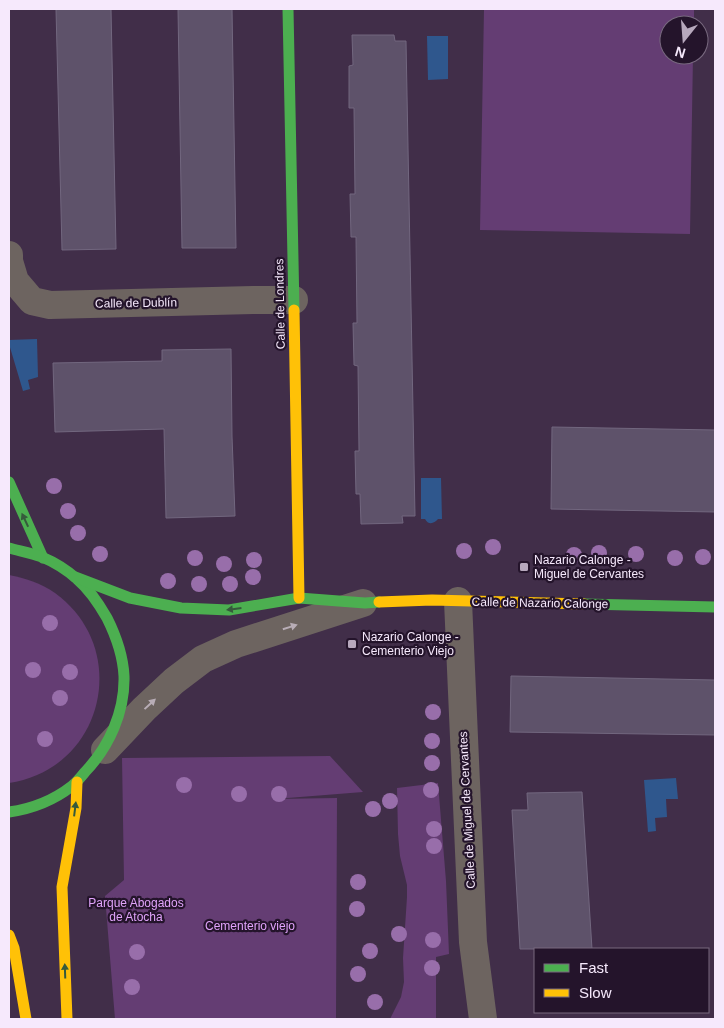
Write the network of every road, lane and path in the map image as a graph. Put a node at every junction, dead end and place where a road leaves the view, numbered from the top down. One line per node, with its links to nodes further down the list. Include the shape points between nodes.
1 (288, 9): 3 (street, Calle de Londres)
2 (9, 255): 3 (street, Calle de Dublín, via 15,282 32,301 50,305)
3 (294, 300): 8 (street, Calle de Londres)
4 (9, 482): 6 (street, one-way to 4)
5 (9, 548): 6 (street)
6 (43, 558): 7 (street)
7 (75, 577): 8 (street, Calle de Nazario Calonge, one-way to 7, via 230,610 181,608 130,598); 12 (street, via 109,620 119,646 124,673 116,727)
8 (299, 598): 10 (street, Calle de Nazario Calonge)
9 (458, 601): 10 (street, Calle de Nazario Calonge); 11 (street, Calle de Nazario Calonge); 18 (street, Calle de Miguel de Cervantes, via 473,942)
10 (364, 603): 12 (street, Calle de Nazario Calonge, one-way to 10, via 174,681 203,659 236,644)
11 (715, 607)
12 (104, 751): 13 (street)
13 (77, 782): 14 (street, via 50,800); 17 (street, one-way to 13, via 62,887 76,808)
14 (9, 812)
15 (9, 935): 16 (street)
16 (26, 1019)
17 (67, 1019)
18 (483, 1019)

